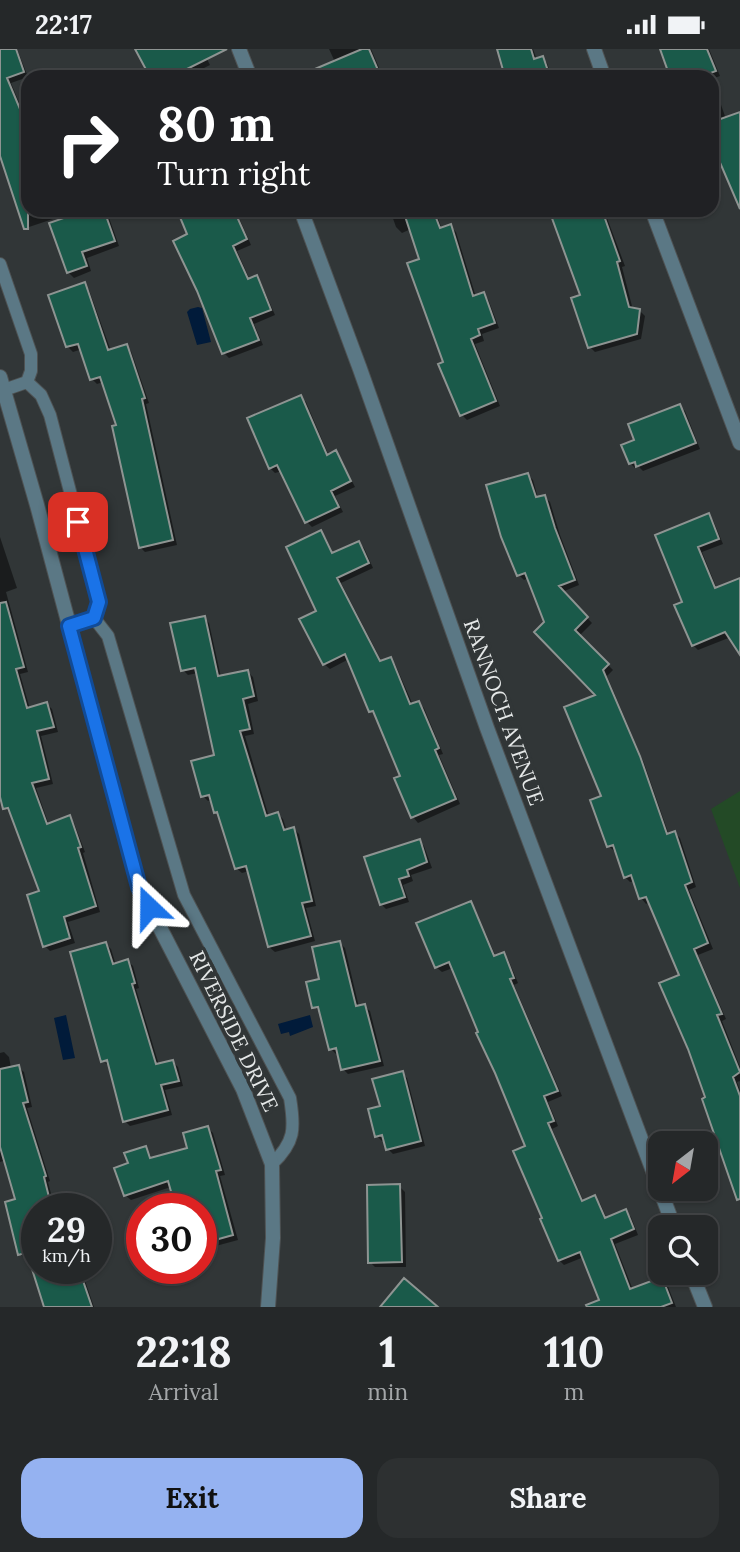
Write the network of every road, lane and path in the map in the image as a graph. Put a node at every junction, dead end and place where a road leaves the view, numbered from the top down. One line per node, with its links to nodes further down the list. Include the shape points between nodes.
1 (239, 49): 3 (street)
2 (594, 49): 4 (street)
3 (247, 70)
4 (602, 70)
5 (304, 217): 14 (street, RANNOCH AVENUE, via 486,728)
6 (655, 217): 10 (street)
7 (0, 264): 8 (lane, via 31,354)
8 (27, 382): 9 (lane); 11 (lane, via 41,395 50,415 99,602)
9 (2, 383): 12 (street, RIVERSIDE DRIVE)
10 (740, 443)
11 (94, 618): 12 (lane); 13 (lane, via 108,636 184,895 290,1098 292,1136 286,1151)
12 (69, 626): 13 (street, RIVERSIDE DRIVE, via 139,887 243,1089)
13 (272, 1164): 16 (street, RIVERSIDE DRIVE)
14 (669, 1215)
15 (696, 1285): 17 (street)
16 (268, 1307)
17 (705, 1307)

